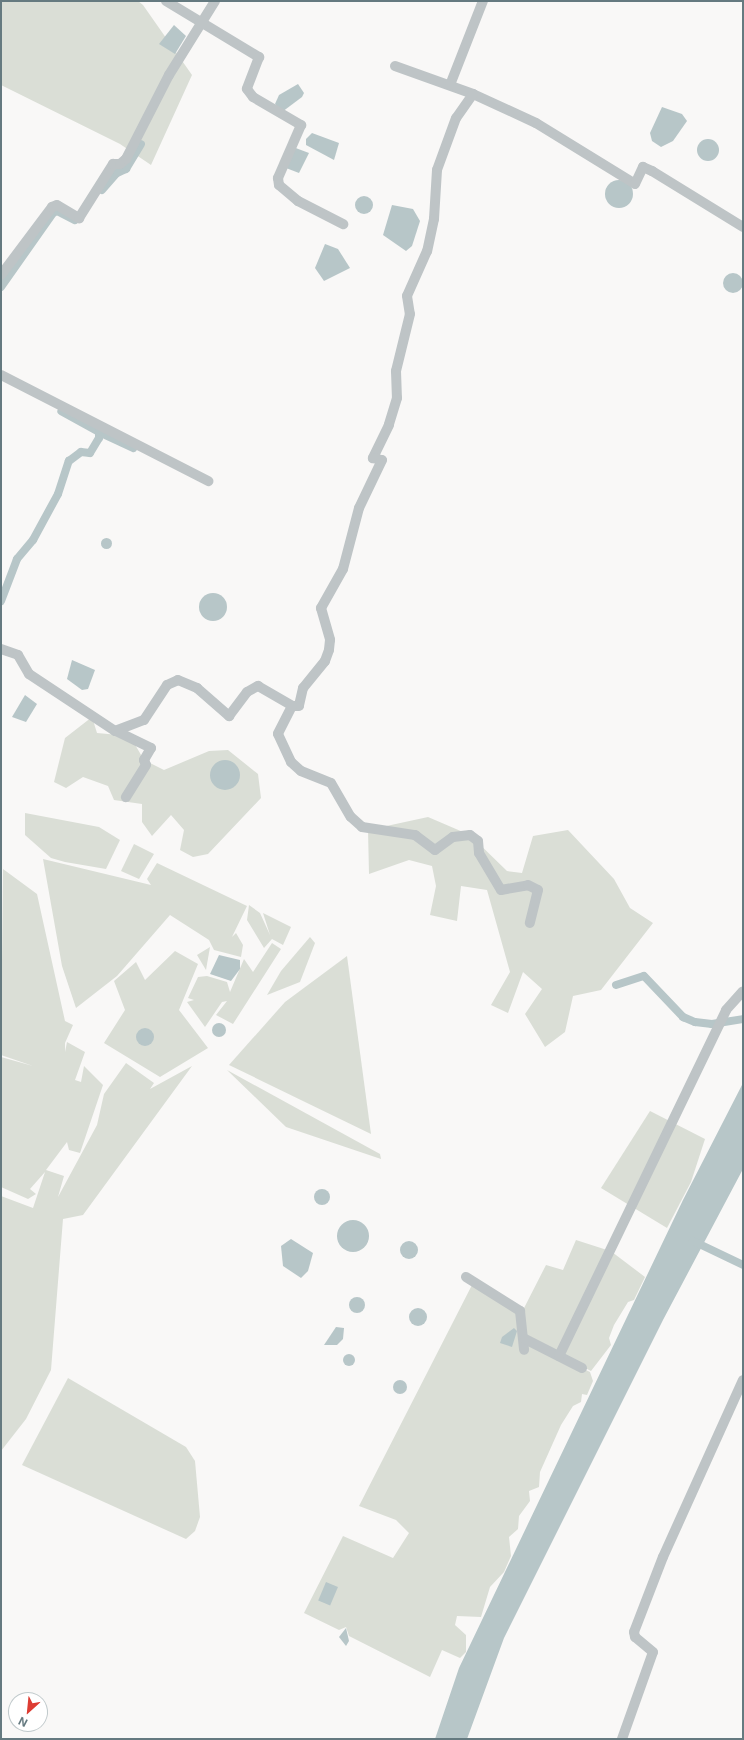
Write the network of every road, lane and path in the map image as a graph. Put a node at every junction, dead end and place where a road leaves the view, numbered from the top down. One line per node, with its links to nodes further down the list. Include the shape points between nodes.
1 (166, 1): 4 (street)
2 (215, 1): 4 (street)
3 (483, 1): 6 (street)
4 (203, 23): 8 (street, via 259,58 246,89 253,97 301,125 278,178 279,185 298,201); 10 (street, via 169,75 126,159 120,164 113,164 79,218 57,205 52,207)
5 (395, 66): 6 (street)
6 (450, 85): 7 (street)
7 (473, 94): 9 (street, via 536,123 636,184 643,167 652,171); 14 (street, via 456,118 437,170 434,219 427,251 407,296 410,314 396,371 397,398 389,425 373,458 382,460 359,508 343,569 321,608 330,640 329,650 325,661 303,688 299,706)
8 (343, 224)
9 (743, 227)
10 (1, 275)
11 (1, 375): 12 (street)
12 (208, 481)
13 (1, 649): 15 (street, via 18,655 29,674)
14 (292, 706): 15 (street, via 258,686 247,692 229,716 197,688 178,680 167,685 144,720); 17 (street, via 278,734 283,748 301,771 331,784 355,822 368,830 415,835 435,850 453,837 470,835 478,841 479,853 501,890 528,885 538,890)
15 (115, 731): 16 (street, via 151,748 144,760 146,765)
16 (126, 797)
17 (530, 923)
18 (743, 991): 22 (street, via 726,1010)
19 (466, 1277): 20 (street, via 520,1311)
20 (525, 1339): 21 (street); 22 (street)
21 (524, 1350)
22 (559, 1356): 23 (street)
23 (582, 1368)
24 (743, 1380): 25 (street, via 663,1557 634,1632 635,1637 653,1652)
25 (622, 1739)

